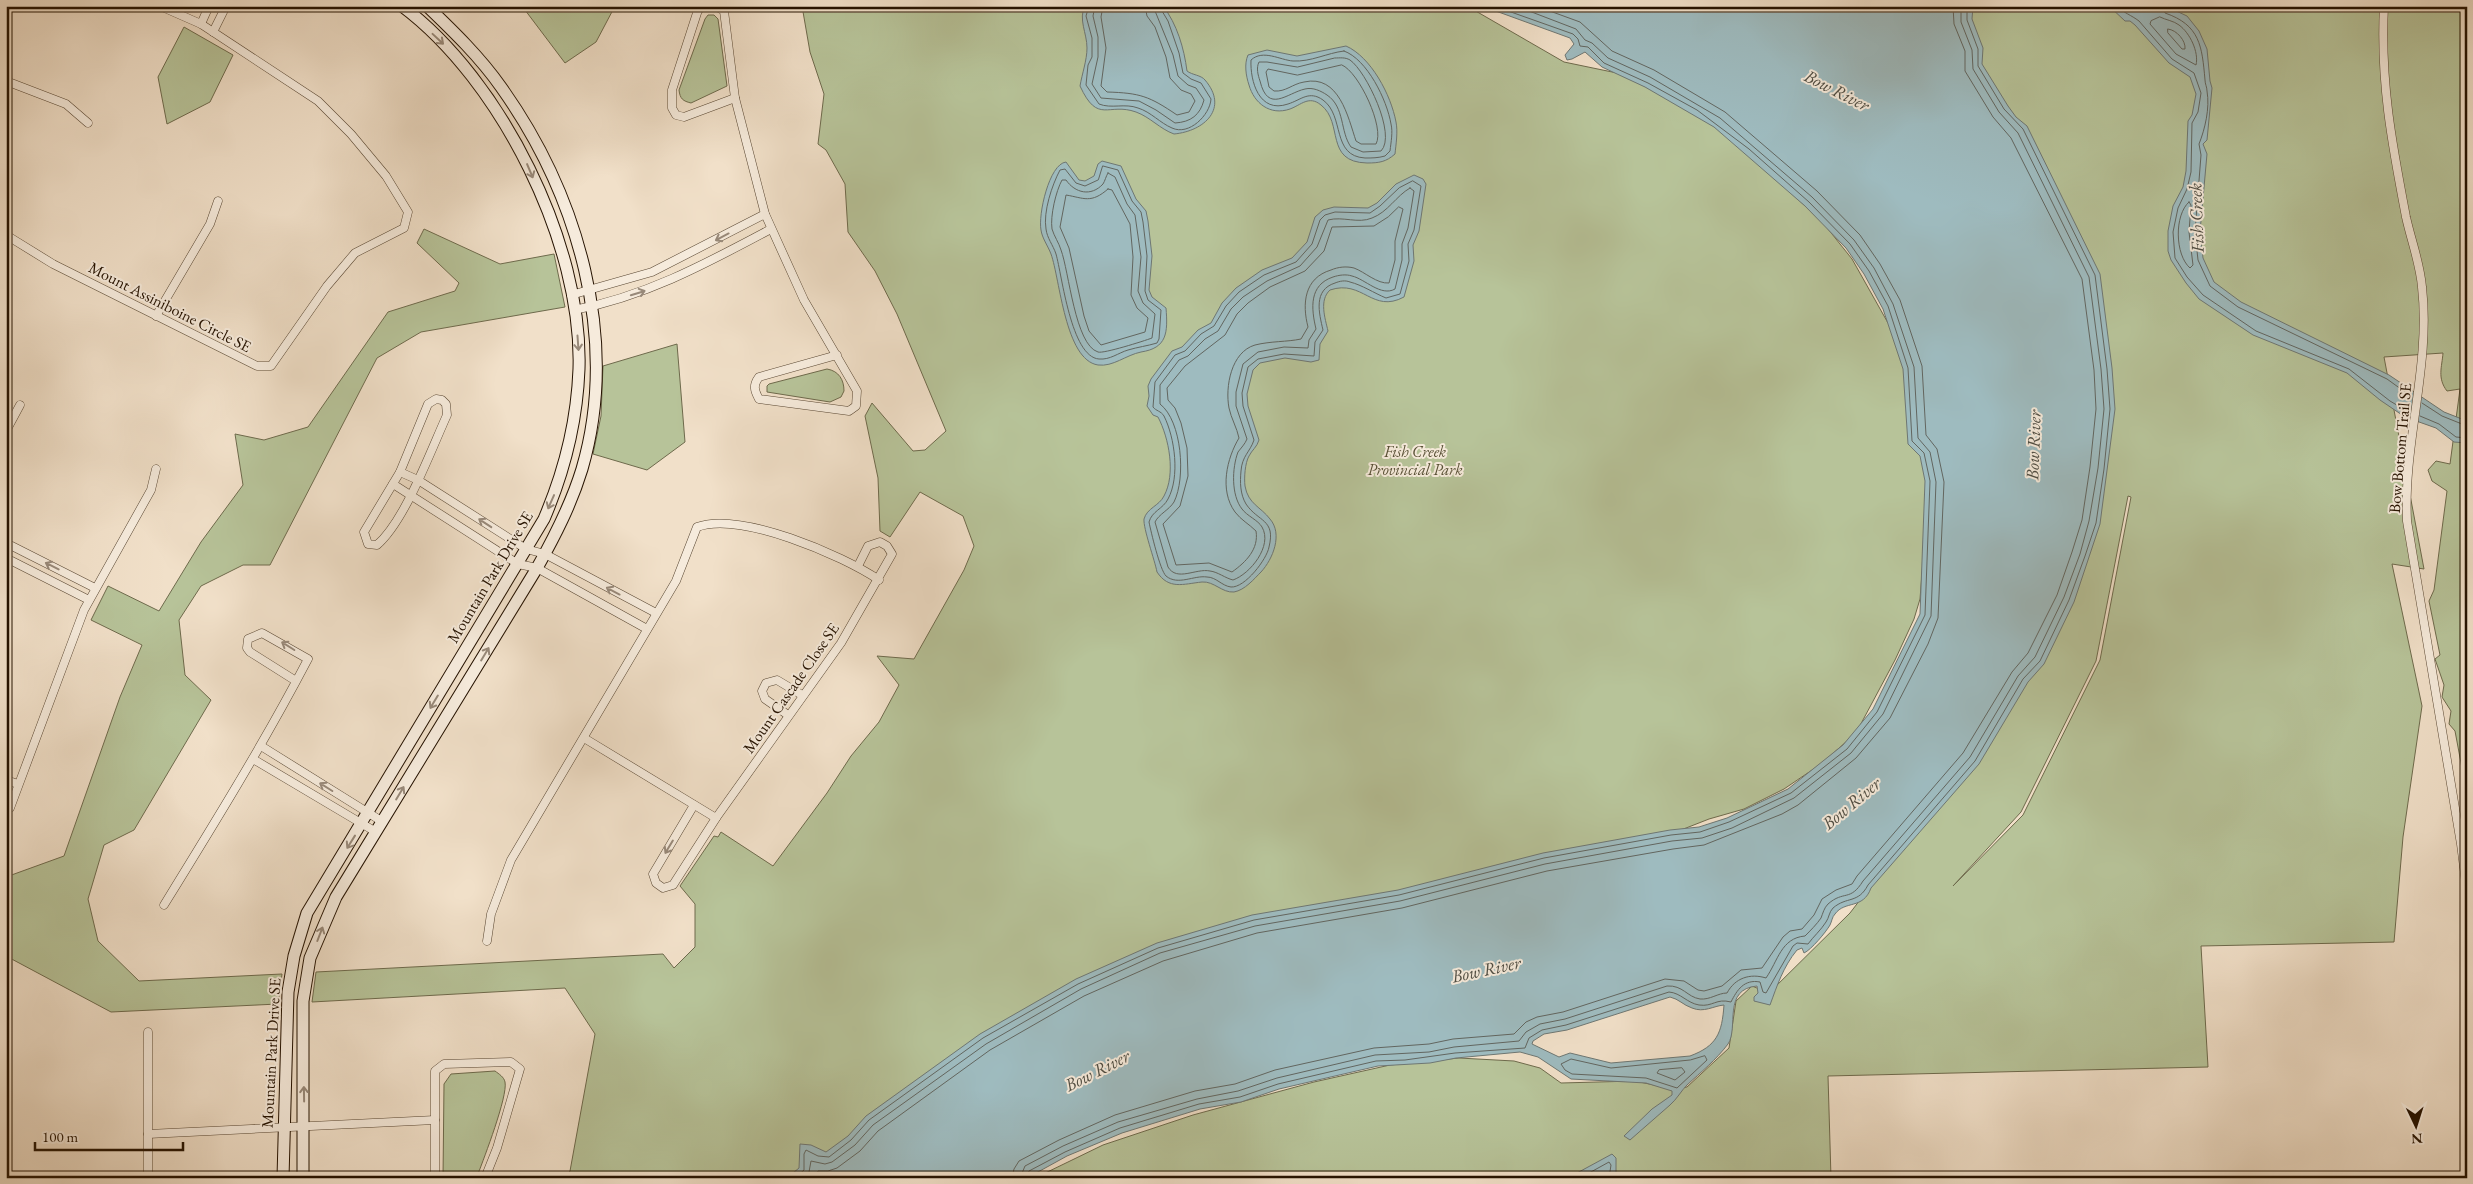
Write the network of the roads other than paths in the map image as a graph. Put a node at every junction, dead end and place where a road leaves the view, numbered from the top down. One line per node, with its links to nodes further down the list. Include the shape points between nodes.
1 (160, 6): 9 (street, Mount Assiniboine Circle SE)
2 (209, 6): 9 (street)
3 (226, 6): 10 (street)
4 (402, 6): 21 (street, Mountain Park Drive SE, one-way to 21, via 464,67 488,96 511,134 546,209)
5 (427, 6): 20 (street, Mountain Park Drive SE, via 477,58 526,125 564,204)
6 (704, 6): 12 (street, via 698,10 672,90 672,108 676,115 684,117)
7 (716, 6): 12 (street, via 724,11)
8 (2384, 6): 60 (street, Bow Bottom Trail SE, via 2382,43 2386,107 2422,286 2423,334 2409,471 2408,521)
9 (200, 24): 10 (street, Mount Assiniboine Circle SE)
10 (214, 32): 24 (street, Mount Assiniboine Circle SE, via 318,101 386,176 408,212 404,228 356,253 327,286 271,366 257,366)
11 (6, 81): 13 (street, via 66,104)
12 (735, 98): 15 (street)
13 (88, 123)
14 (218, 201): 24 (street, via 210,224)
15 (765, 214): 16 (street); 18 (street, one-way to 18)
16 (771, 229): 19 (street); 25 (street, via 804,300)
17 (6, 235): 24 (street, Mount Assiniboine Circle SE, via 53,264)
18 (684, 257): 19 (street); 20 (street, via 652,272)
19 (693, 270): 22 (street, one-way to 19, via 658,286)
20 (589, 291): 21 (street); 22 (street, Mountain Park Drive SE)
21 (571, 295): 23 (street, Mountain Park Drive SE)
22 (591, 306): 23 (street); 35 (street, Mountain Park Drive SE, via 596,368 589,441 573,496)
23 (574, 310): 34 (street, Mountain Park Drive SE, one-way to 34, via 579,367 571,437 557,490)
24 (156, 316)
25 (837, 355): 25 (street, via 759,377 754,383 754,391 759,398 849,411 856,406 857,391)
26 (20, 405): 27 (street)
27 (6, 431)
28 (156, 469): 41 (street, via 151,490)
29 (400, 472): 30 (street); 30 (street, via 428,404 436,399 442,400 446,404 447,415); 31 (street)
30 (418, 480): 32 (street); 34 (street, one-way to 30)
31 (393, 484): 32 (street); 32 (street, via 364,532 368,544 377,544 384,539)
32 (410, 496): 37 (street)
33 (6, 543): 41 (street, one-way to 33)
34 (526, 549): 35 (street); 37 (street, Mountain Park Drive SE)
35 (545, 554): 39 (street, Mountain Park Drive SE); 43 (street, one-way to 35)
36 (6, 558): 42 (street)
37 (518, 564): 39 (street); 55 (street, Mountain Park Drive SE, one-way to 55)
38 (858, 566): 40 (street); 40 (street, Mount Cascade Close SE, via 868,546 880,542 887,546 892,554); 43 (street, via 773,532 710,522 697,527 676,581)
39 (537, 568): 44 (street); 57 (street, Mountain Park Drive SE, one-way to 39)
40 (879, 580): 46 (street, Mount Cascade Close SE, via 841,642)
41 (95, 588): 42 (street)
42 (89, 600): 52 (street)
43 (656, 613): 44 (street)
44 (647, 629): 48 (street)
45 (296, 681): 45 (street, one-way to 45, via 308,659 262,633 248,639 246,648 250,652); 49 (street)
46 (802, 695): 47 (street, Mount Cascade Close SE); 47 (street, via 777,680 766,683 762,691 765,699)
47 (788, 715): 56 (street, Mount Cascade Close SE)
48 (584, 738): 53 (street); 62 (street, via 511,860 491,914)
49 (260, 746): 50 (street); 55 (street, one-way to 49)
50 (253, 759): 58 (street); 61 (street)
51 (6, 780): 52 (street)
52 (18, 784): 54 (street, via 10,808)
53 (694, 805): 56 (street); 56 (street, Mount Cascade Close SE, one-way to 56, via 653,874 656,883 663,888 673,885)
54 (6, 807)
55 (368, 813): 57 (street); 58 (street, Mountain Park Drive SE)
56 (716, 818)
57 (382, 822): 59 (street, Mountain Park Drive SE)
58 (362, 824): 59 (street); 68 (street, Mountain Park Drive SE, one-way to 68, via 307,913 294,956 288,992)
59 (376, 832): 67 (street, Mountain Park Drive SE, one-way to 59, via 303,1001 310,958 336,897)
60 (2467, 891)
61 (164, 905)
62 (487, 941)
63 (148, 1032): 69 (street)
64 (6, 1038): 65 (street)
65 (6, 1118)
66 (434, 1120): 67 (street); 73 (street); 74 (street, via 434,1071 444,1064 512,1062 520,1069)
67 (304, 1126): 68 (street); 72 (street, Mountain Park Drive SE)
68 (283, 1127): 69 (street); 71 (street, Mountain Park Drive SE)
69 (148, 1134): 70 (street)
70 (148, 1178)
71 (283, 1178)
72 (303, 1178)
73 (435, 1178)
74 (485, 1178)

